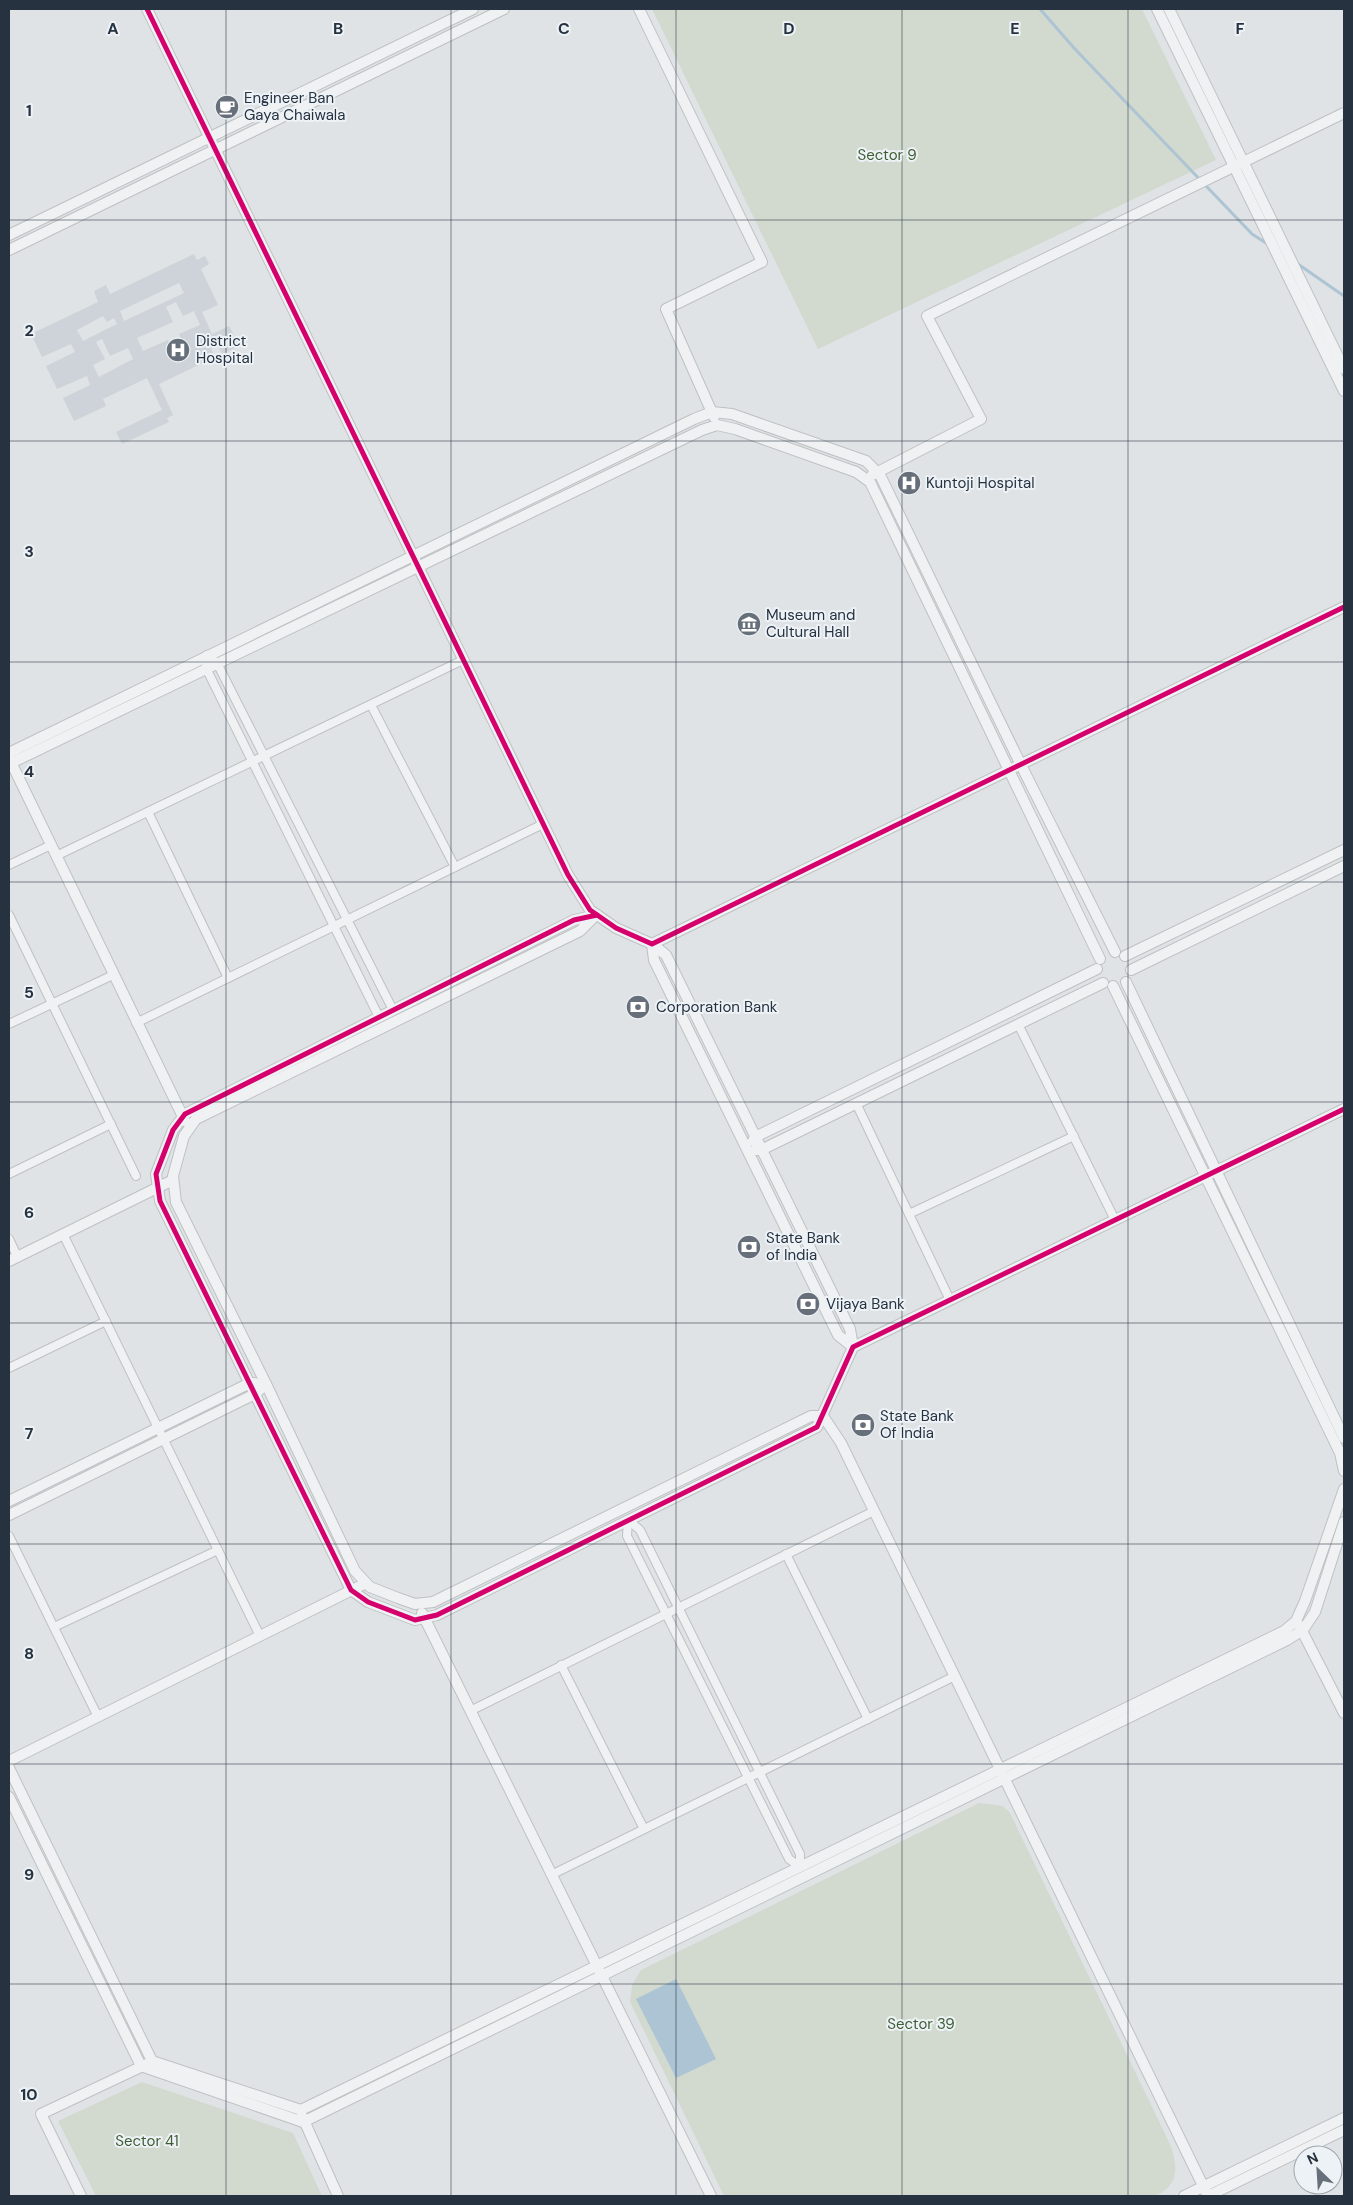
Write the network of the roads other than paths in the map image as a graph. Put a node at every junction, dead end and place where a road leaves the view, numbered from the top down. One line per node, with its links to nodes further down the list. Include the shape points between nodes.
1 (147, 9): 8 (street)
2 (473, 9): 8 (street)
3 (504, 9): 9 (street)
4 (639, 9): 15 (street, via 762,262 666,309)
5 (1157, 9): 10 (street)
6 (1169, 9): 10 (street)
7 (1344, 114): 10 (street)
8 (209, 137): 9 (street); 11 (street)
9 (215, 149): 12 (street); 19 (street)
10 (1238, 165): 13 (street, via 1280,240); 14 (street, via 1263,227); 17 (street, via 927,316 981,419)
11 (9, 235)
12 (9, 250)
13 (1344, 369)
14 (1344, 391)
15 (712, 412): 16 (street); 17 (street, via 732,414 866,461); 19 (street)
16 (717, 425): 18 (street, via 856,472); 20 (street)
17 (877, 472): 18 (street); 30 (street)
18 (865, 478): 31 (street, via 870,482)
19 (412, 555): 20 (street); 22 (street)
20 (417, 566): 23 (street); 24 (street)
21 (1344, 607): 30 (street)
22 (207, 655): 24 (street); 25 (street); 28 (street)
23 (463, 660): 26 (street); 33 (street)
24 (217, 663): 25 (street); 27 (street)
25 (206, 668): 28 (street); 29 (street)
26 (371, 705): 27 (street); 39 (street)
27 (265, 756): 29 (street); 42 (street)
28 (9, 759): 34 (street)
29 (253, 762): 32 (street); 43 (street)
30 (1021, 765): 31 (street); 45 (street)
31 (1009, 770): 44 (street); 47 (street)
32 (148, 812): 36 (street); 50 (street)
33 (543, 824): 39 (street); 40 (street, via 568,875 590,910)
34 (51, 845): 36 (street); 37 (street)
35 (1344, 850): 46 (street)
36 (56, 856): 49 (street)
37 (9, 866)
38 (1344, 866): 48 (street)
39 (455, 867): 42 (street)
40 (597, 914): 44 (street, via 616,928); 54 (street, via 574,920); 63 (street, via 580,931 196,1119)
41 (9, 915): 53 (street)
42 (348, 920): 43 (street); 54 (street)
43 (335, 926): 50 (street); 55 (street)
44 (652, 944): 65 (street, via 666,955); 67 (street, via 654,960)
45 (1114, 952): 46 (street); 47 (street, via 1108,953)
46 (1125, 956): 48 (street)
47 (1099, 964): 52 (street, via 1098,976); 65 (street)
48 (1131, 970): 51 (street)
49 (113, 975): 53 (street); 56 (street)
50 (228, 978): 56 (street)
51 (1126, 982): 52 (street); 68 (street)
52 (1108, 984): 58 (street); 71 (street)
53 (52, 1004): 57 (street); 62 (street)
54 (394, 1010): 55 (street)
55 (379, 1016): 61 (street, via 214,1098)
56 (136, 1023): 61 (street)
57 (9, 1024)
58 (1018, 1024): 59 (street); 64 (street)
59 (856, 1103): 66 (street); 74 (street)
60 (1344, 1109): 68 (street)
61 (182, 1118): 63 (street); 73 (street, via 172,1130 156,1174)
62 (111, 1124): 69 (street); 70 (street)
63 (191, 1127): 72 (street, via 184,1136)
64 (1074, 1136): 74 (street); 75 (street)
65 (755, 1137): 66 (street); 67 (street)
66 (761, 1150): 67 (street); 81 (street, via 850,1329)
67 (748, 1151): 81 (street, via 838,1335)
68 (1216, 1171): 71 (street); 88 (street)
69 (9, 1174)
70 (136, 1176)
71 (1206, 1176): 75 (street); 90 (street, via 1340,1453)
72 (173, 1180): 73 (street); 84 (street, via 176,1202)
73 (158, 1187): 76 (street); 83 (street, via 160,1201)
74 (909, 1214): 79 (street)
75 (1115, 1220): 79 (street)
76 (63, 1234): 78 (street); 80 (street)
77 (9, 1239): 78 (street)
78 (13, 1258)
79 (950, 1300): 81 (street)
80 (106, 1321): 82 (street); 87 (street)
81 (853, 1347): 86 (street)
82 (9, 1368)
83 (250, 1383): 84 (street); 85 (street); 87 (street)
84 (266, 1384): 85 (street); 100 (street, via 356,1571)
85 (255, 1394): 89 (street); 101 (street)
86 (823, 1416): 93 (street, via 841,1443); 95 (street, via 817,1427); 102 (street, via 810,1416 433,1602)
87 (158, 1428): 89 (street); 92 (street)
88 (1344, 1438)
89 (164, 1440): 94 (street); 98 (street)
90 (1344, 1471)
91 (1344, 1489): 106 (street)
92 (9, 1501)
93 (874, 1510): 99 (street); 111 (street)
94 (9, 1516)
95 (628, 1520): 103 (street, via 640,1530); 104 (street, via 627,1536); 105 (street, via 437,1615)
96 (1344, 1522): 108 (street, via 1315,1612)
97 (9, 1536): 107 (street)
98 (218, 1550): 107 (street); 109 (street)
99 (786, 1554): 103 (street); 115 (street)
100 (366, 1582): 101 (street); 102 (street, via 398,1598)
101 (351, 1590): 105 (street, via 368,1602 415,1620); 109 (street)
102 (419, 1604): 105 (street)
103 (678, 1607): 104 (street); 118 (street)
104 (666, 1614): 110 (street); 120 (street)
105 (424, 1618): 112 (street)
106 (1296, 1621): 108 (street); 119 (street, via 1284,1631)
107 (54, 1627): 114 (street)
108 (1303, 1630): 113 (street); 119 (street, via 1288,1640)
109 (260, 1636): 114 (street)
110 (561, 1666): 112 (street); 122 (street)
111 (955, 1676): 115 (street); 119 (street)
112 (470, 1711): 124 (street)
113 (1344, 1713)
114 (98, 1717): 116 (street)
115 (868, 1718): 118 (street)
116 (9, 1761)
117 (9, 1768): 127 (street)
118 (759, 1772): 120 (street); 123 (street, via 800,1854)
119 (1003, 1774): 123 (street); 126 (street); 133 (street)
120 (748, 1778): 122 (street); 123 (street, via 789,1859)
121 (9, 1797): 128 (street)
122 (644, 1829): 124 (street)
123 (800, 1867): 125 (street)
124 (551, 1875): 125 (street)
125 (597, 1966): 126 (street); 129 (street)
126 (602, 1977): 131 (street); 136 (street)
127 (152, 2061): 128 (street); 129 (street)
128 (142, 2066): 131 (street); 134 (street, via 41,2114)
129 (301, 2110): 131 (street)
130 (1344, 2118): 133 (street)
131 (304, 2122): 135 (street)
132 (1344, 2130): 133 (street)
133 (1206, 2193): 137 (street)
134 (81, 2196)
135 (338, 2196)
136 (711, 2196)
137 (1184, 2196)

